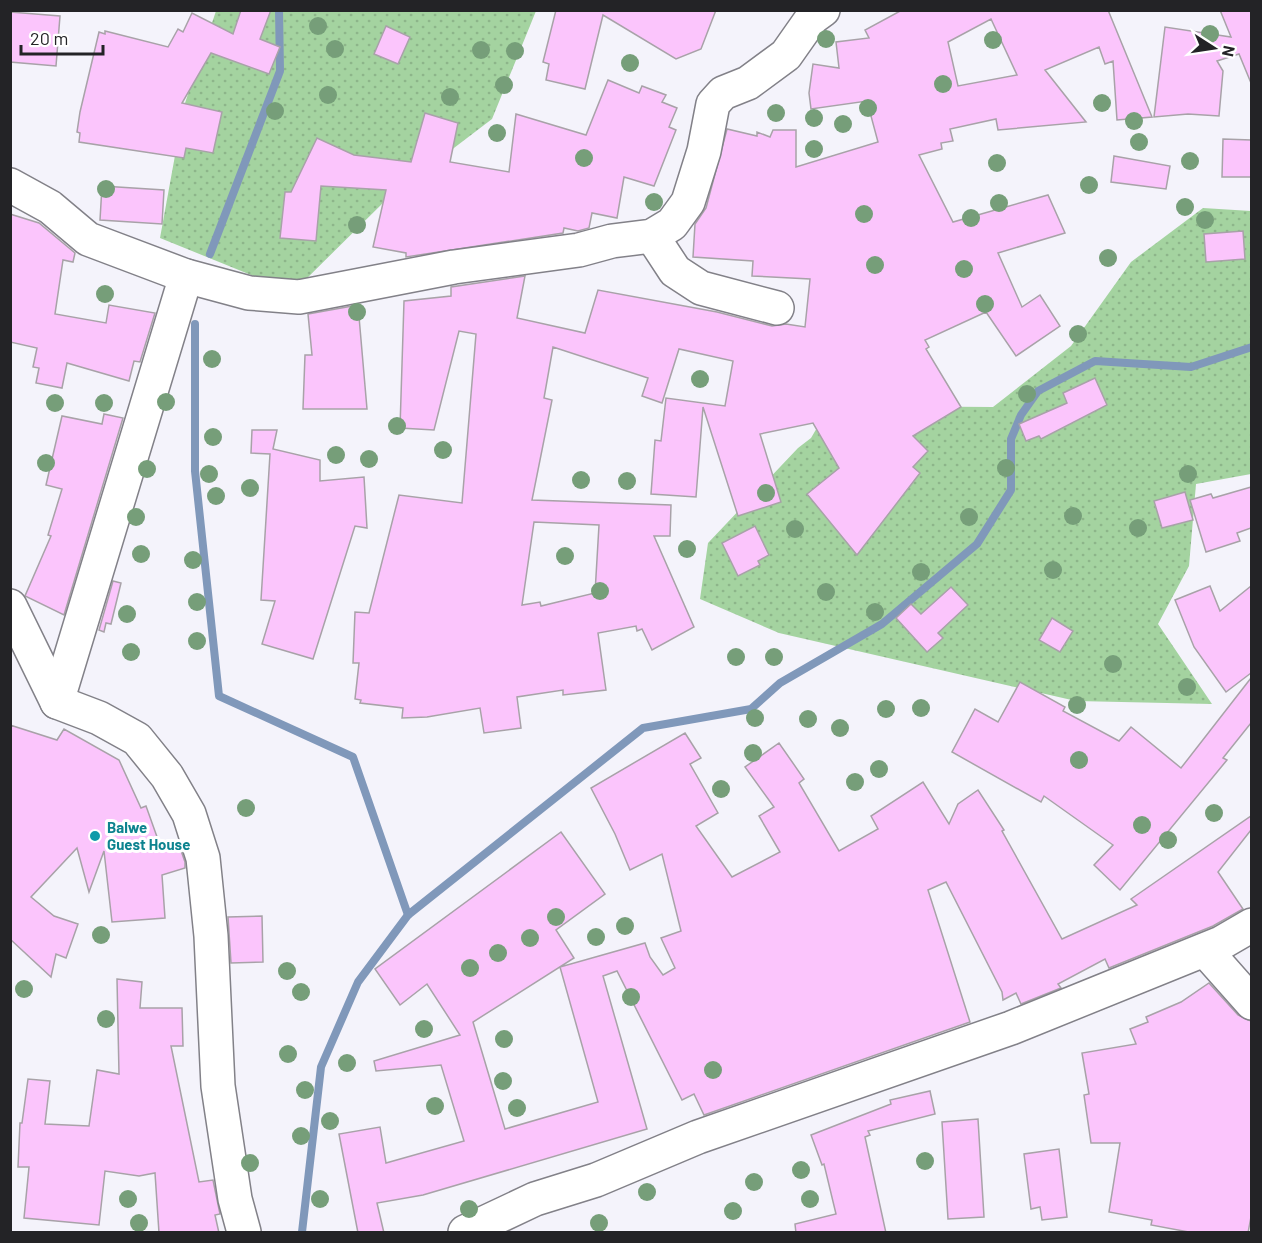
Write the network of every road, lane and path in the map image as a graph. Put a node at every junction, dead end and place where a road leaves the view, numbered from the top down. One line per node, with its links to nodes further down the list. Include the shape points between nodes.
1 (823, 10): 3 (street, via 786,55 748,83 723,93 713,104 705,151 688,202 672,224)
2 (10, 185): 4 (street, via 50,207 88,238)
3 (652, 236): 4 (street, via 570,252 454,267 299,297 249,293); 5 (street, via 675,271 701,288)
4 (186, 276): 7 (street)
5 (777, 309)
6 (10, 606): 7 (street)
7 (57, 702): 11 (street, via 99,718 136,739 167,776 189,814 203,858 219,1086)
8 (1251, 925): 9 (street)
9 (1205, 950): 10 (street); 12 (street, via 1011,1028 698,1137 596,1180 535,1199)
10 (1251, 1003)
11 (244, 1233)
12 (465, 1233)

